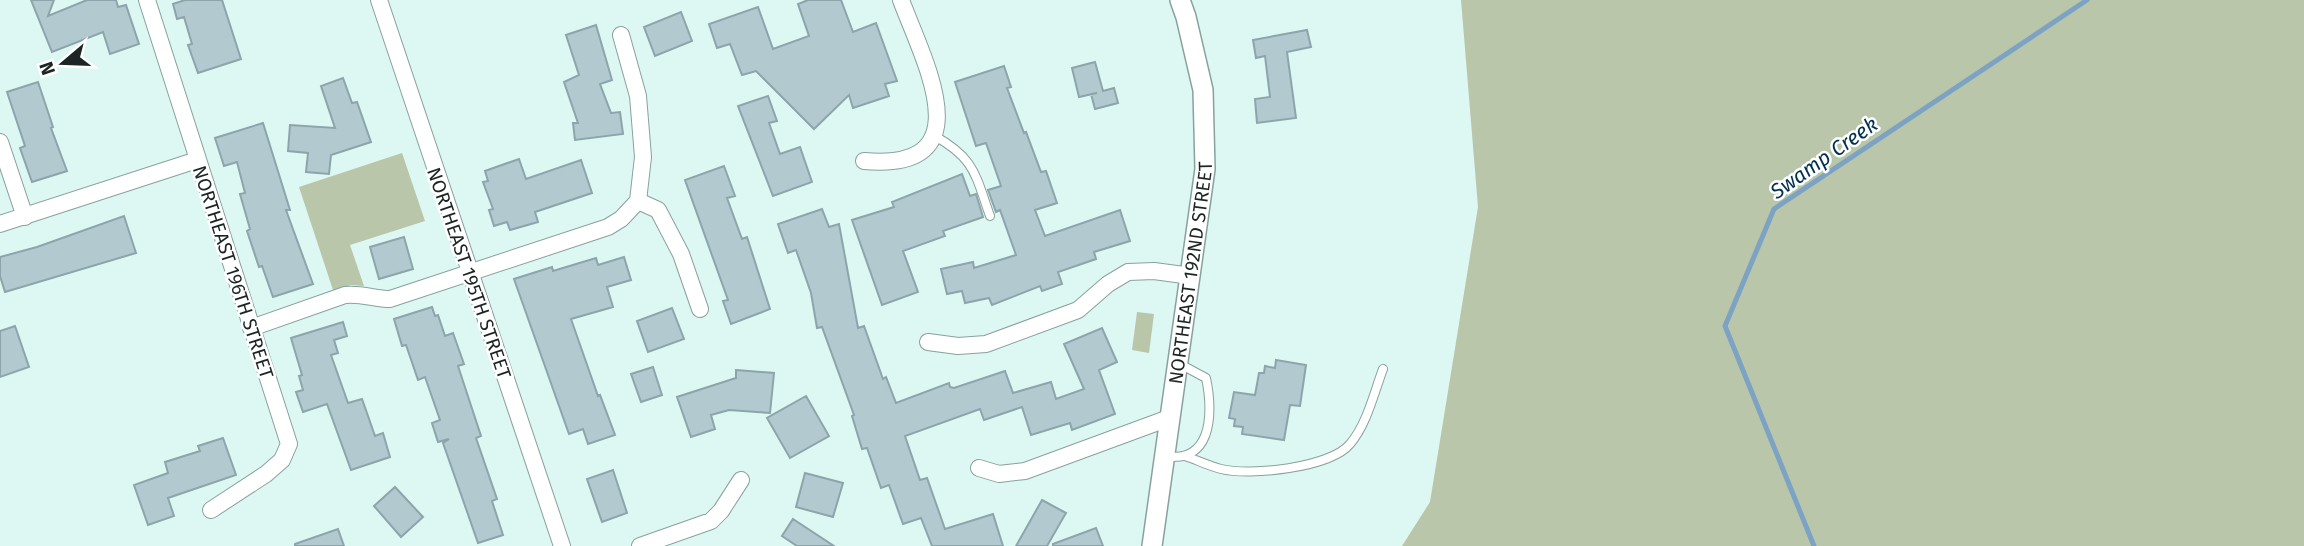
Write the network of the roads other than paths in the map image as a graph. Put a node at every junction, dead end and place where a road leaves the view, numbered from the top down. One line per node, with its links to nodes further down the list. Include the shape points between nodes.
1 (147, 0): 8 (street, NORTHEAST 196TH STREET)
2 (379, 0): 14 (street, NORTHEAST 195TH STREET)
3 (901, 0): 6 (street, via 938,107)
4 (1180, 0): 15 (street, NORTHEAST 192ND STREET, via 1203,90 1205,169)
5 (621, 35): 10 (street, via 642,118)
6 (933, 135): 9 (street, via 915,156 890,163); 11 (lane, via 966,158)
7 (0, 142): 12 (street)
8 (197, 160): 12 (street); 17 (street, NORTHEAST 196TH STREET)
9 (864, 161)
10 (638, 201): 14 (street, via 608,227); 16 (street, via 657,210 681,254)
11 (990, 216)
12 (25, 217): 13 (street)
13 (0, 224)
14 (468, 272): 17 (street, via 390,299 345,295); 27 (street, NORTHEAST 195TH STREET)
15 (1191, 276): 18 (street, via 1128,272 1078,310 986,344); 19 (street, NORTHEAST 192ND STREET)
16 (700, 309)
17 (251, 328): 26 (street, NORTHEAST 196TH STREET, via 289,444 274,467)
18 (928, 342)
19 (1177, 363): 21 (street, NORTHEAST 192ND STREET); 22 (lane, via 1206,378 1211,402 1207,433)
20 (1383, 369): 22 (lane, via 1360,429 1340,453 1260,471 1222,470)
21 (1169, 418): 23 (street, NORTHEAST 192ND STREET); 24 (street, via 1025,471 999,474)
22 (1185, 456): 23 (lane)
23 (1164, 457): 29 (street, NORTHEAST 192ND STREET)
24 (979, 468)
25 (741, 480): 28 (street, via 711,521)
26 (211, 510)
27 (562, 546)
28 (640, 546)
29 (1152, 546)

